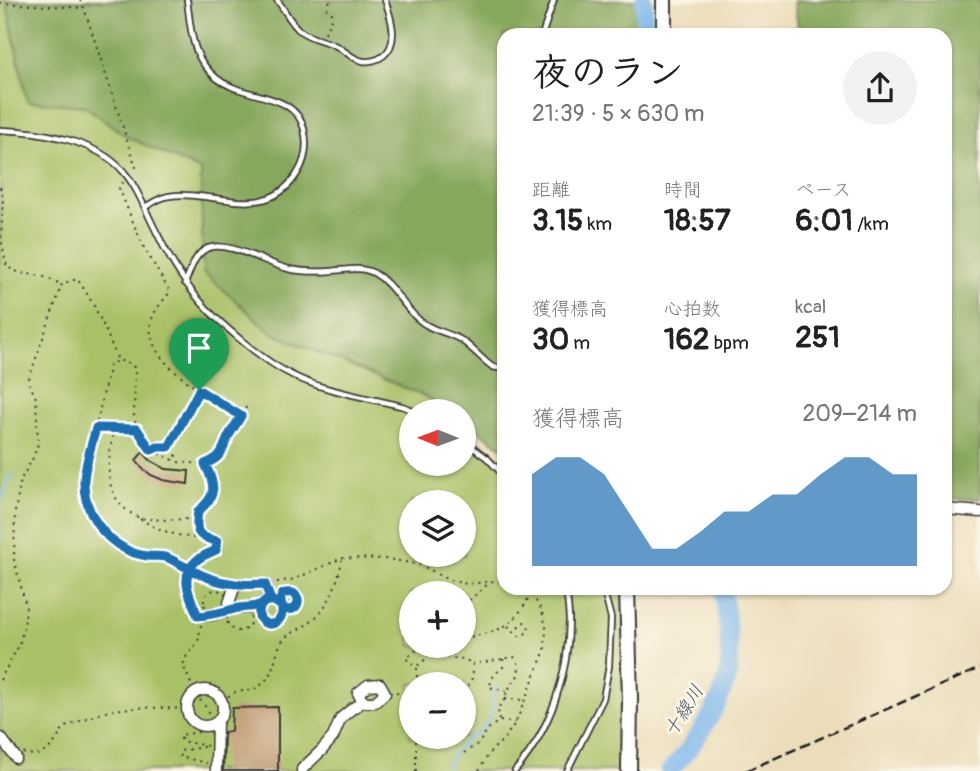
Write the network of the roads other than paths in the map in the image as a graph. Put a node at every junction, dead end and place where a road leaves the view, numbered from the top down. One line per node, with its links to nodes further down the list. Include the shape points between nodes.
1 (187, 0): 9 (lane, via 204,65 230,87 293,109 305,131 304,162 284,190 253,203 187,195 167,196)
2 (276, 0): 3 (lane, via 303,33 364,62 377,60 391,48)
3 (385, 0)
4 (554, 0): 6 (lane)
5 (664, 0): 7 (street)
6 (544, 28)
7 (664, 28)
8 (0, 130): 9 (lane, via 24,130 85,145 105,155 122,169)
9 (145, 207): 10 (lane)
10 (186, 283): 11 (lane, via 200,254 221,245 291,270 363,269 383,280 420,321 458,338); 12 (lane, via 214,316 251,348 293,375)
11 (497, 368)
12 (399, 405)
13 (476, 450): 14 (lane)
14 (497, 469)
15 (952, 510): 16 (street)
16 (980, 512)
17 (265, 584): 22 (street, via 270,598 263,603 255,608)
18 (235, 585): 22 (street)
19 (567, 595): 30 (lane, via 565,665 551,713)
20 (605, 595): 31 (lane, via 611,618 610,666 603,699)
21 (627, 595): 32 (street)
22 (232, 606): 23 (street, via 219,614)
23 (198, 616)
24 (363, 702): 24 (street, via 375,702 384,693 380,684 368,685 358,693); 29 (street, via 341,718 332,737)
25 (217, 725): 25 (street, via 222,700 207,690 195,693 188,702 191,719 201,726); 28 (street)
26 (1, 738): 27 (street)
27 (16, 758)
28 (216, 768)
29 (302, 771)
30 (515, 771)
31 (567, 771)
32 (629, 771)

